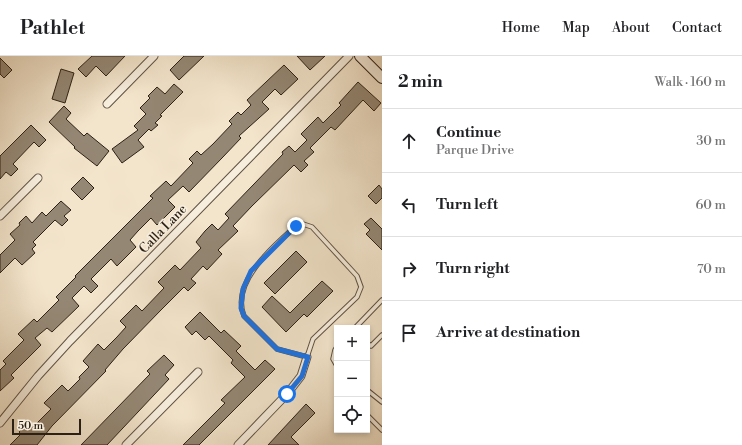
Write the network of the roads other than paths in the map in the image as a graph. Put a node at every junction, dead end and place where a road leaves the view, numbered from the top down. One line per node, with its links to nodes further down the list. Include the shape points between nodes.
1 (154, 56): 5 (street)
2 (349, 56): 17 (street, Calla Lane, via 70,341)
3 (360, 56): 4 (street)
4 (382, 77)
5 (107, 104)
6 (38, 178): 7 (street)
7 (0, 216)
8 (382, 300): 9 (lane)
9 (358, 325)
10 (382, 335): 11 (lane)
11 (371, 346)
12 (308, 357): 12 (lane, via 313,339 357,297 361,286 357,276 324,239 303,224 296,226 251,271 243,289 241,308 244,316 277,349); 20 (street, via 302,376)
13 (198, 372): 19 (street)
14 (370, 392): 15 (lane)
15 (382, 402)
16 (370, 418): 18 (lane)
17 (0, 423)
18 (382, 430)
19 (126, 445)
20 (238, 445)

